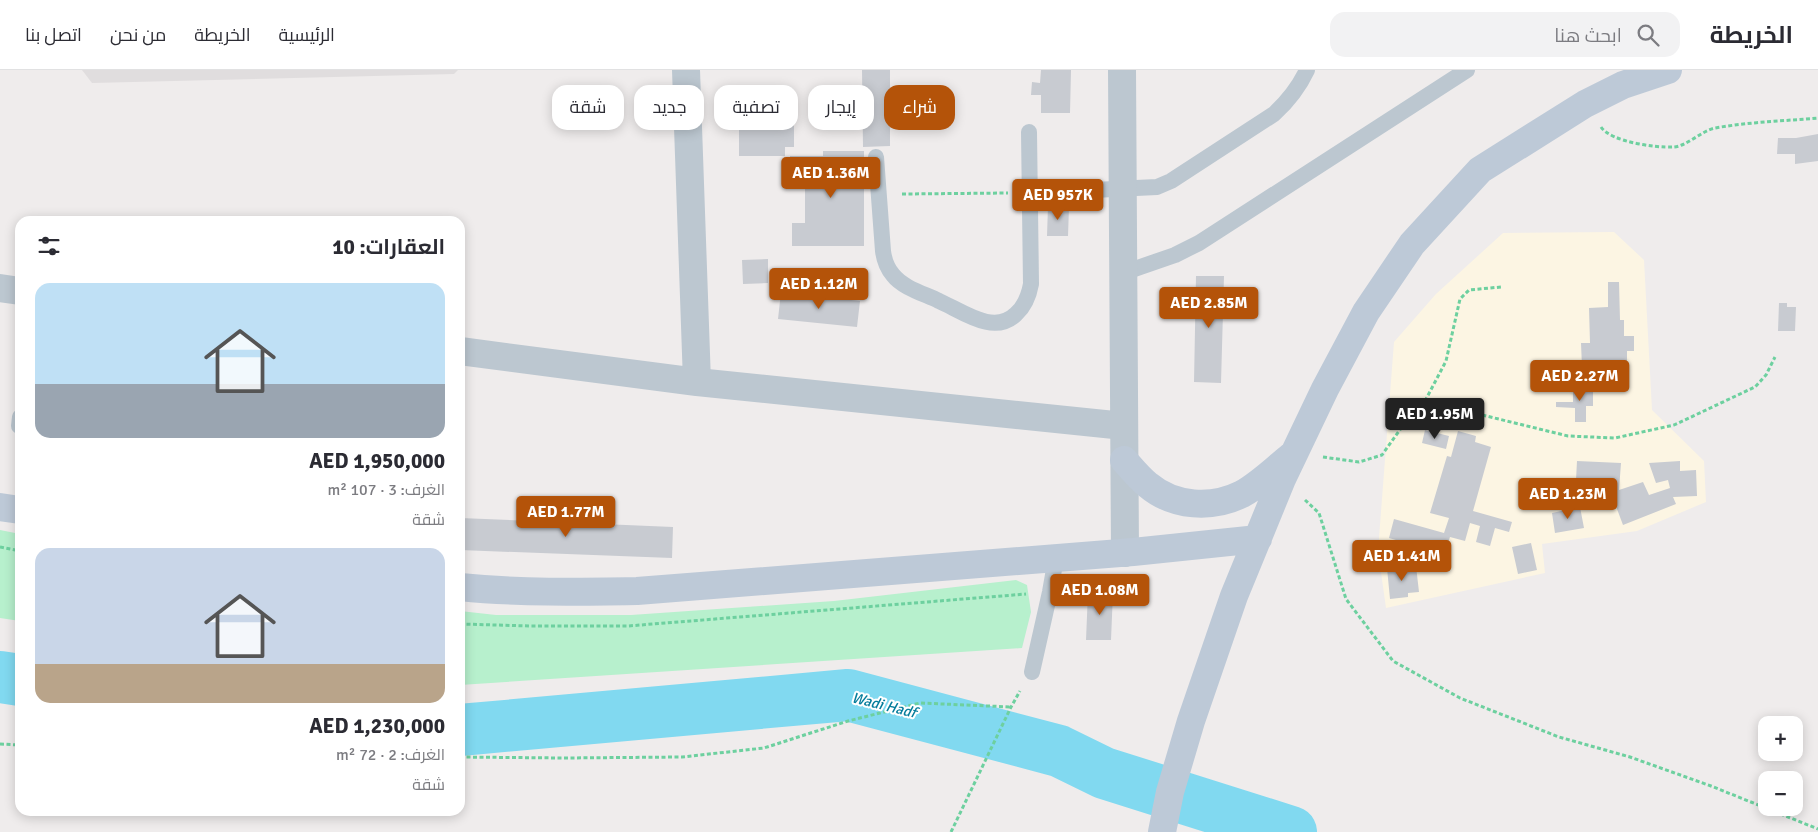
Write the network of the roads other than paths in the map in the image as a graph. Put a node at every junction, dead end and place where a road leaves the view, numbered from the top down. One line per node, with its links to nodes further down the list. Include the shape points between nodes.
1 (686, 70): 15 (street)
2 (1122, 70): 9 (street)
3 (1307, 70): 9 (lane, via 1287,102 1252,130 1157,187)
4 (1467, 70): 11 (lane, via 1200,243)
5 (1668, 70): 6 (street)
6 (1626, 78): 17 (street, via 1480,170 1412,244 1366,312)
7 (1029, 132): 10 (lane)
8 (876, 157): 10 (lane, via 882,250 894,276 909,287 982,321 1006,321 1027,299 1030,291)
9 (1123, 188): 10 (lane); 11 (street)
10 (1030, 193)
11 (1123, 273): 16 (street)
12 (0, 288): 13 (street)
13 (15, 290)
14 (465, 352): 15 (street)
15 (697, 382): 16 (street)
16 (1124, 426): 18 (street)
17 (1294, 454): 18 (street, via 1243,493 1211,504 1178,501 1162,495 1148,486); 21 (street)
18 (1124, 460): 22 (street)
19 (0, 506): 20 (street)
20 (15, 509)
21 (1258, 539): 22 (street); 26 (street, via 1234,596 1191,721)
22 (1125, 553): 23 (street)
23 (1056, 558): 24 (street, via 637,591 562,592); 25 (lane)
24 (465, 588)
25 (1032, 672)
26 (1162, 832)

